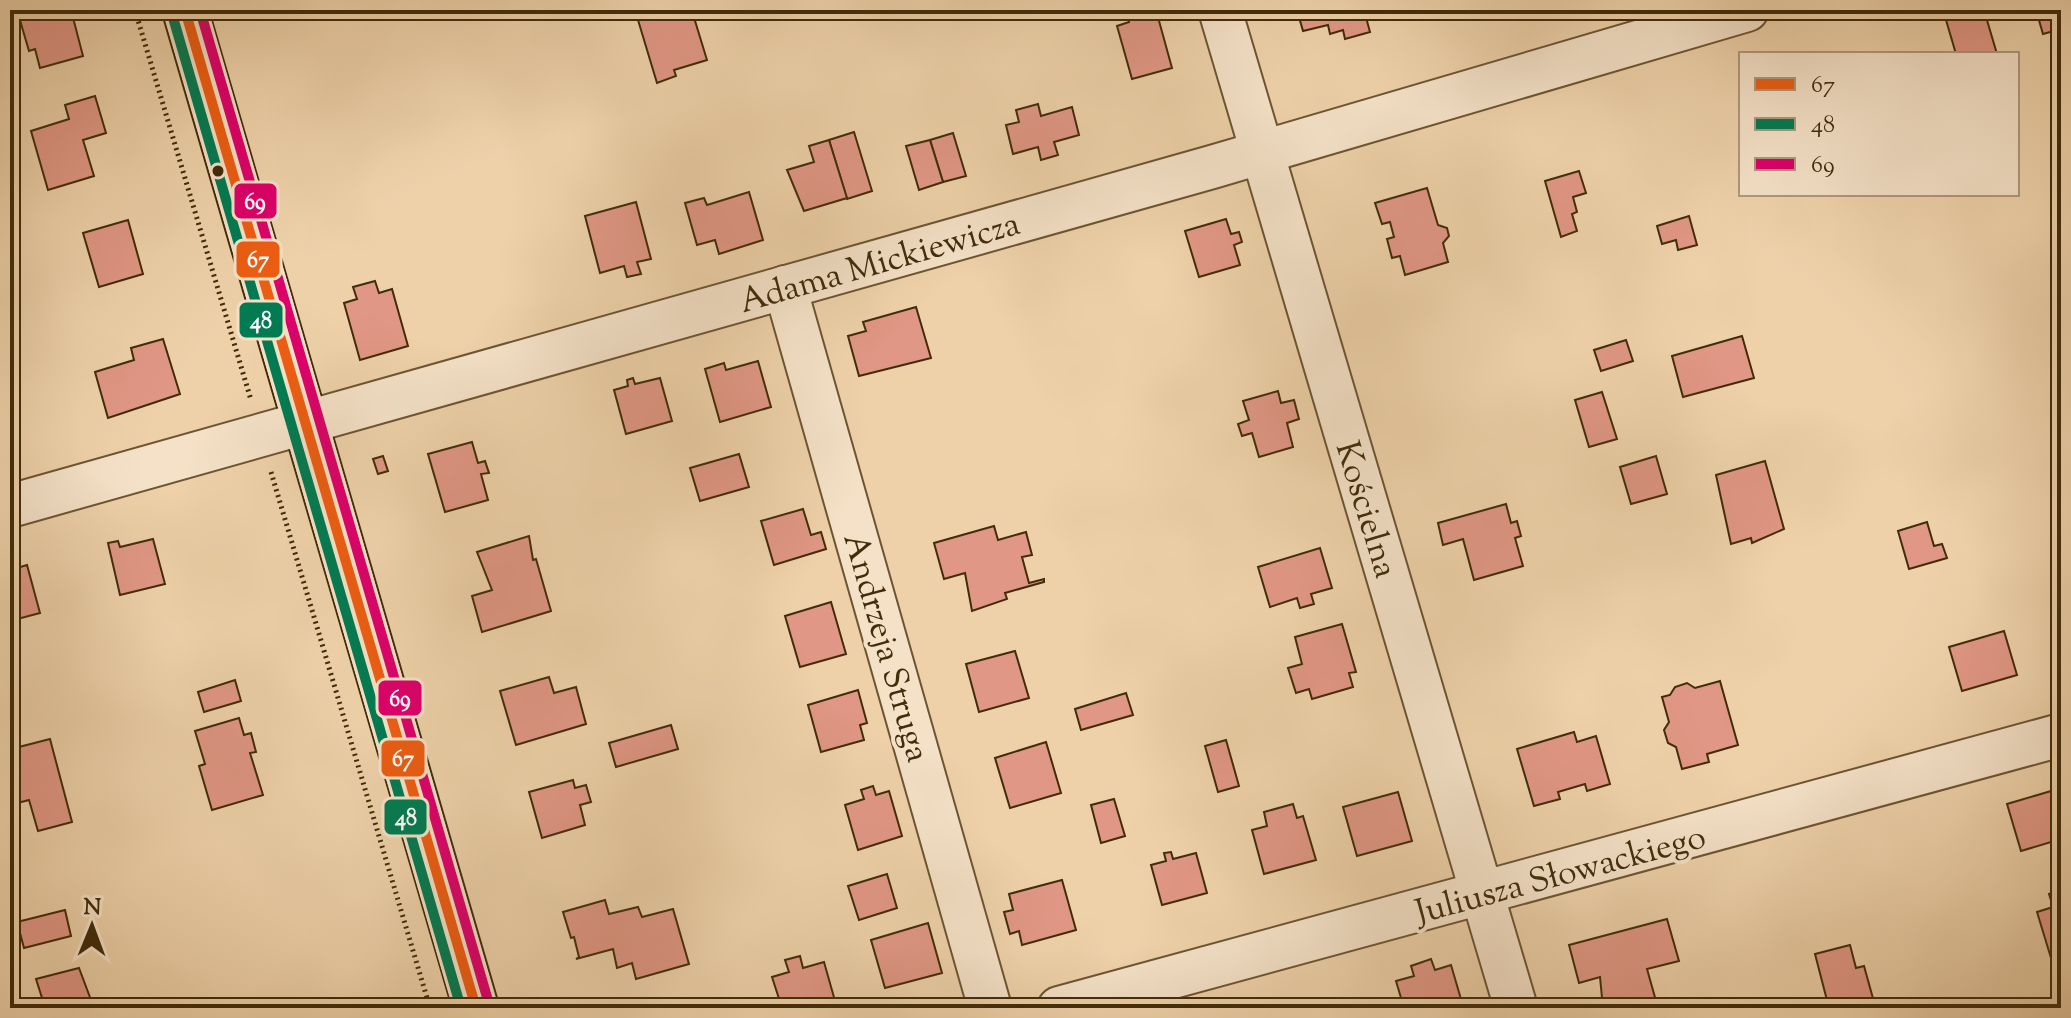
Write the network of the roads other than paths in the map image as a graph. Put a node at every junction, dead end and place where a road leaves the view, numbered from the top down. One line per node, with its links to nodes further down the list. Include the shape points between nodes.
1 (185, 10): 6 (main road)
2 (1220, 10): 4 (street, Kościelna)
3 (1747, 10): 4 (street, Adama Mickiewicza)
4 (1261, 151): 5 (street, Adama Mickiewicza); 9 (street, Kościelna)
5 (785, 287): 6 (street, Adama Mickiewicza); 11 (street, Andrzeja Struga)
6 (307, 423): 7 (street, Adama Mickiewicza); 10 (main road)
7 (10, 506)
8 (2061, 735): 9 (street, Juliusza Słowackiego)
9 (1483, 894): 12 (street, Juliusza Słowackiego); 13 (street, Kościelna)
10 (476, 1008)
11 (990, 1008)
12 (1059, 1008)
13 (1516, 1008)

